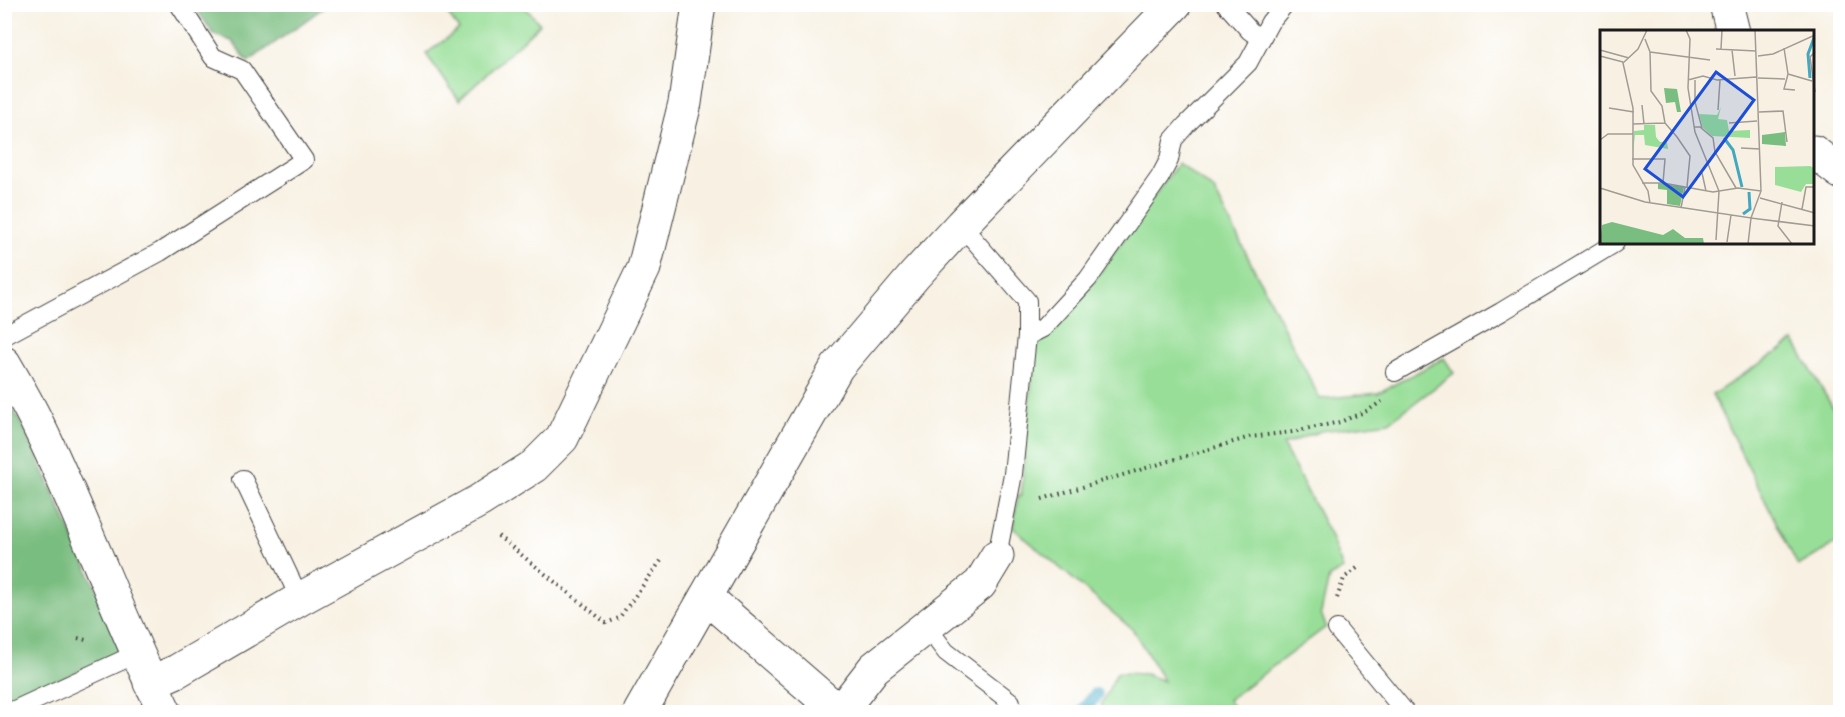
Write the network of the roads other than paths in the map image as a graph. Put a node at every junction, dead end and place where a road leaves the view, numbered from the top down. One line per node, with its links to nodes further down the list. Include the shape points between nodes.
1 (179, 4): 13 (lane, via 213,57 242,70 304,160 160,252)
2 (699, 4): 20 (street, via 685,103 644,268 562,438 534,466 465,509)
3 (1175, 4): 11 (street)
4 (1226, 4): 8 (lane)
5 (1285, 4): 8 (lane)
6 (1726, 4): 7 (street)
7 (1733, 30)
8 (1261, 39): 14 (lane, via 1248,63 1173,140 1160,177 1088,279 1043,328)
9 (1815, 153): 10 (street)
10 (1840, 172)
11 (962, 225): 14 (lane, via 1027,301); 19 (street, via 837,367)
12 (1613, 244): 16 (lane)
13 (4, 336)
14 (1027, 336): 18 (lane, via 1013,474)
15 (4, 363): 23 (street, via 44,437)
16 (1395, 372)
17 (243, 479): 20 (lane)
18 (997, 556): 21 (street, via 980,584)
19 (706, 597): 28 (street); 29 (street)
20 (300, 599): 24 (street)
21 (926, 626): 25 (lane, via 946,652); 29 (street, via 873,668)
22 (1337, 629): 30 (lane)
23 (136, 654): 24 (street); 26 (lane)
24 (150, 683): 27 (street)
25 (1011, 702)
26 (10, 712)
27 (165, 712)
28 (640, 712)
29 (840, 712)
30 (1405, 712)

